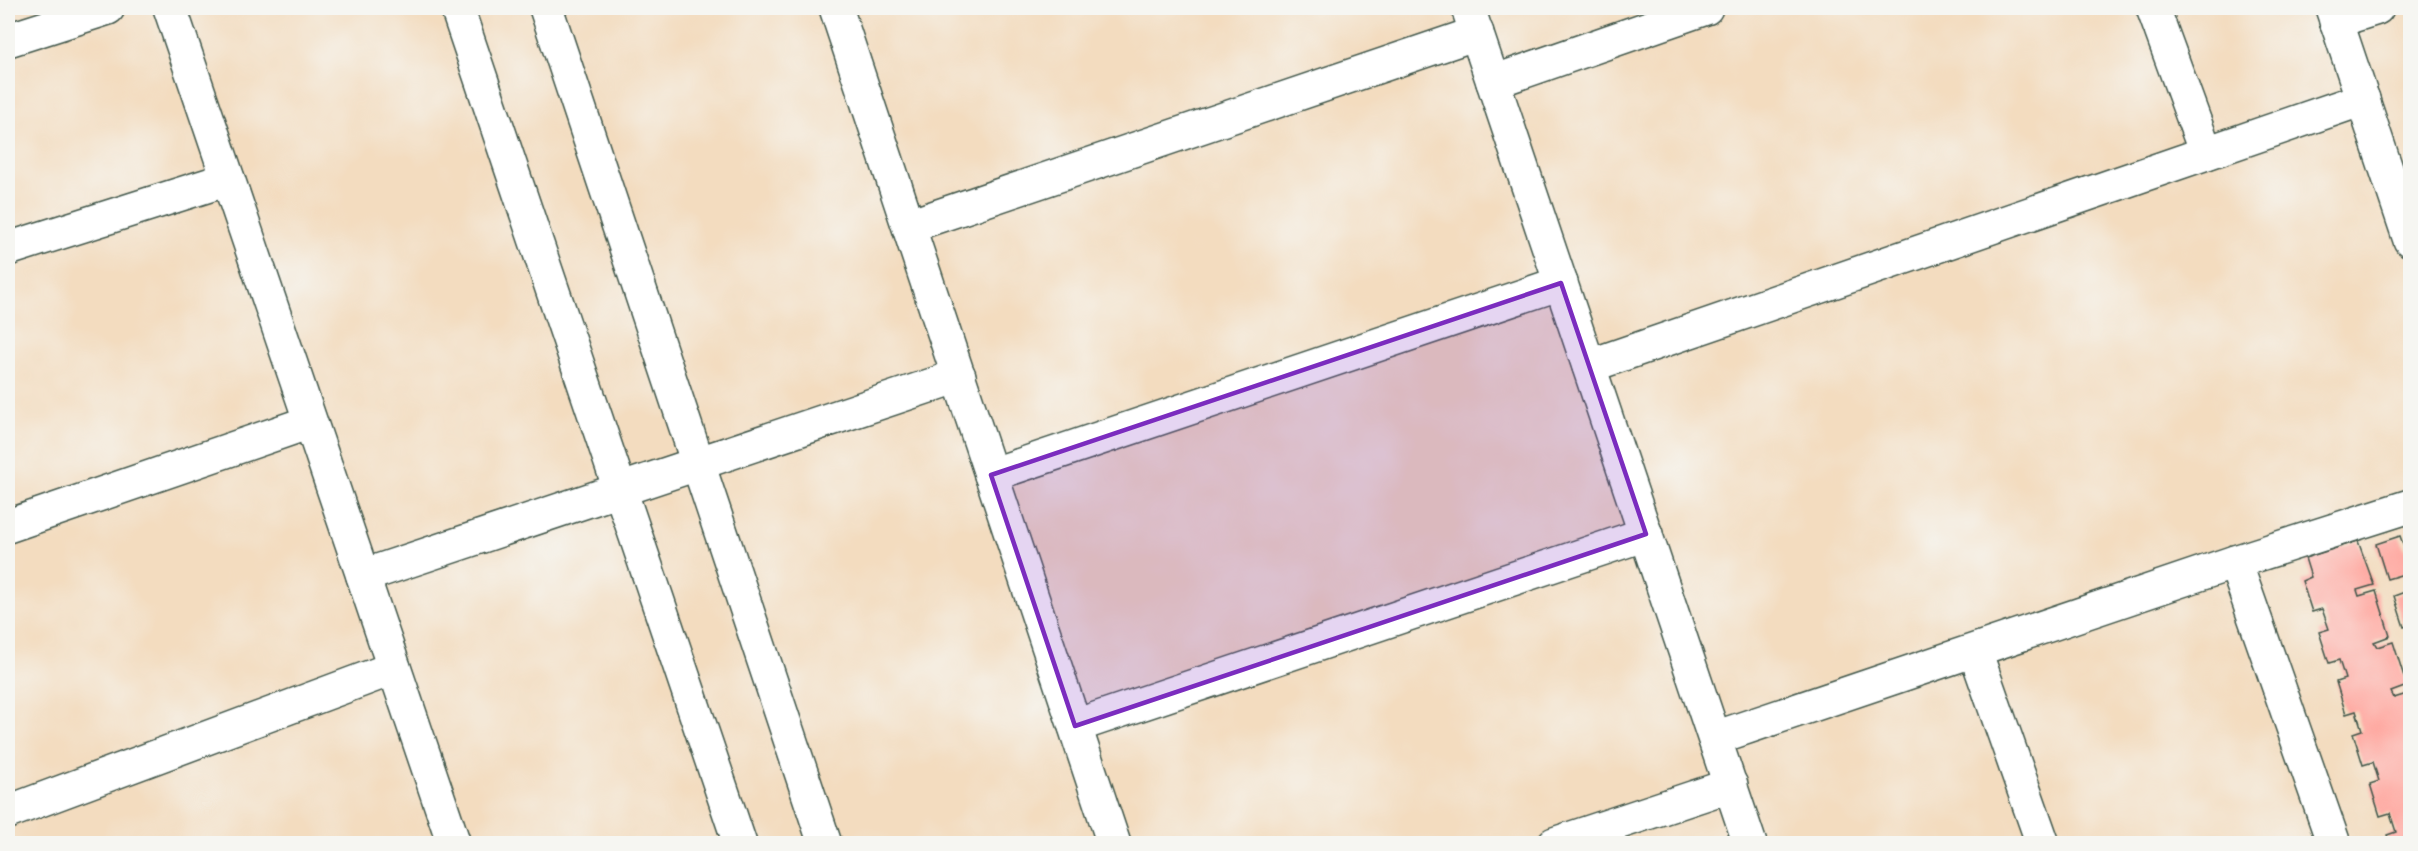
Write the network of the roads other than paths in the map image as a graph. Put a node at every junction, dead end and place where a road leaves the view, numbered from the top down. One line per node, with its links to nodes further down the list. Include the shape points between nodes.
1 (108, 8): 11 (street)
2 (170, 8): 15 (street)
3 (457, 8): 25 (street)
4 (546, 8): 23 (street)
5 (836, 8): 16 (street)
6 (1706, 8): 12 (street)
7 (2153, 8): 14 (street)
8 (2377, 8): 9 (street)
9 (2334, 14): 13 (street)
10 (1473, 20): 12 (street); 16 (street)
11 (8, 40)
12 (1493, 82): 19 (street)
13 (2363, 99): 14 (street); 17 (street)
14 (2206, 153): 20 (street)
15 (228, 179): 18 (street); 22 (street)
16 (909, 226): 21 (street)
17 (2410, 240)
18 (8, 249)
19 (1561, 283): 20 (street); 24 (street)
20 (1589, 366): 28 (street)
21 (959, 375): 23 (street); 24 (street)
22 (310, 422): 27 (street); 30 (street)
23 (697, 464): 25 (street); 39 (street)
24 (991, 475): 33 (street)
25 (620, 490): 30 (street); 38 (street)
26 (2410, 506): 29 (street)
27 (8, 525)
28 (1646, 534): 33 (street); 34 (street)
29 (2235, 562): 31 (street); 44 (street)
30 (363, 576): 32 (street)
31 (1975, 651): 34 (street); 43 (street)
32 (394, 669): 36 (street); 37 (street)
33 (1075, 726): 40 (street)
34 (1714, 738): 35 (street)
35 (1731, 785): 41 (street); 42 (street)
36 (8, 812)
37 (454, 843)
38 (740, 843)
39 (825, 843)
40 (1114, 843)
41 (1554, 843)
42 (1750, 843)
43 (2043, 843)
44 (2334, 843)

